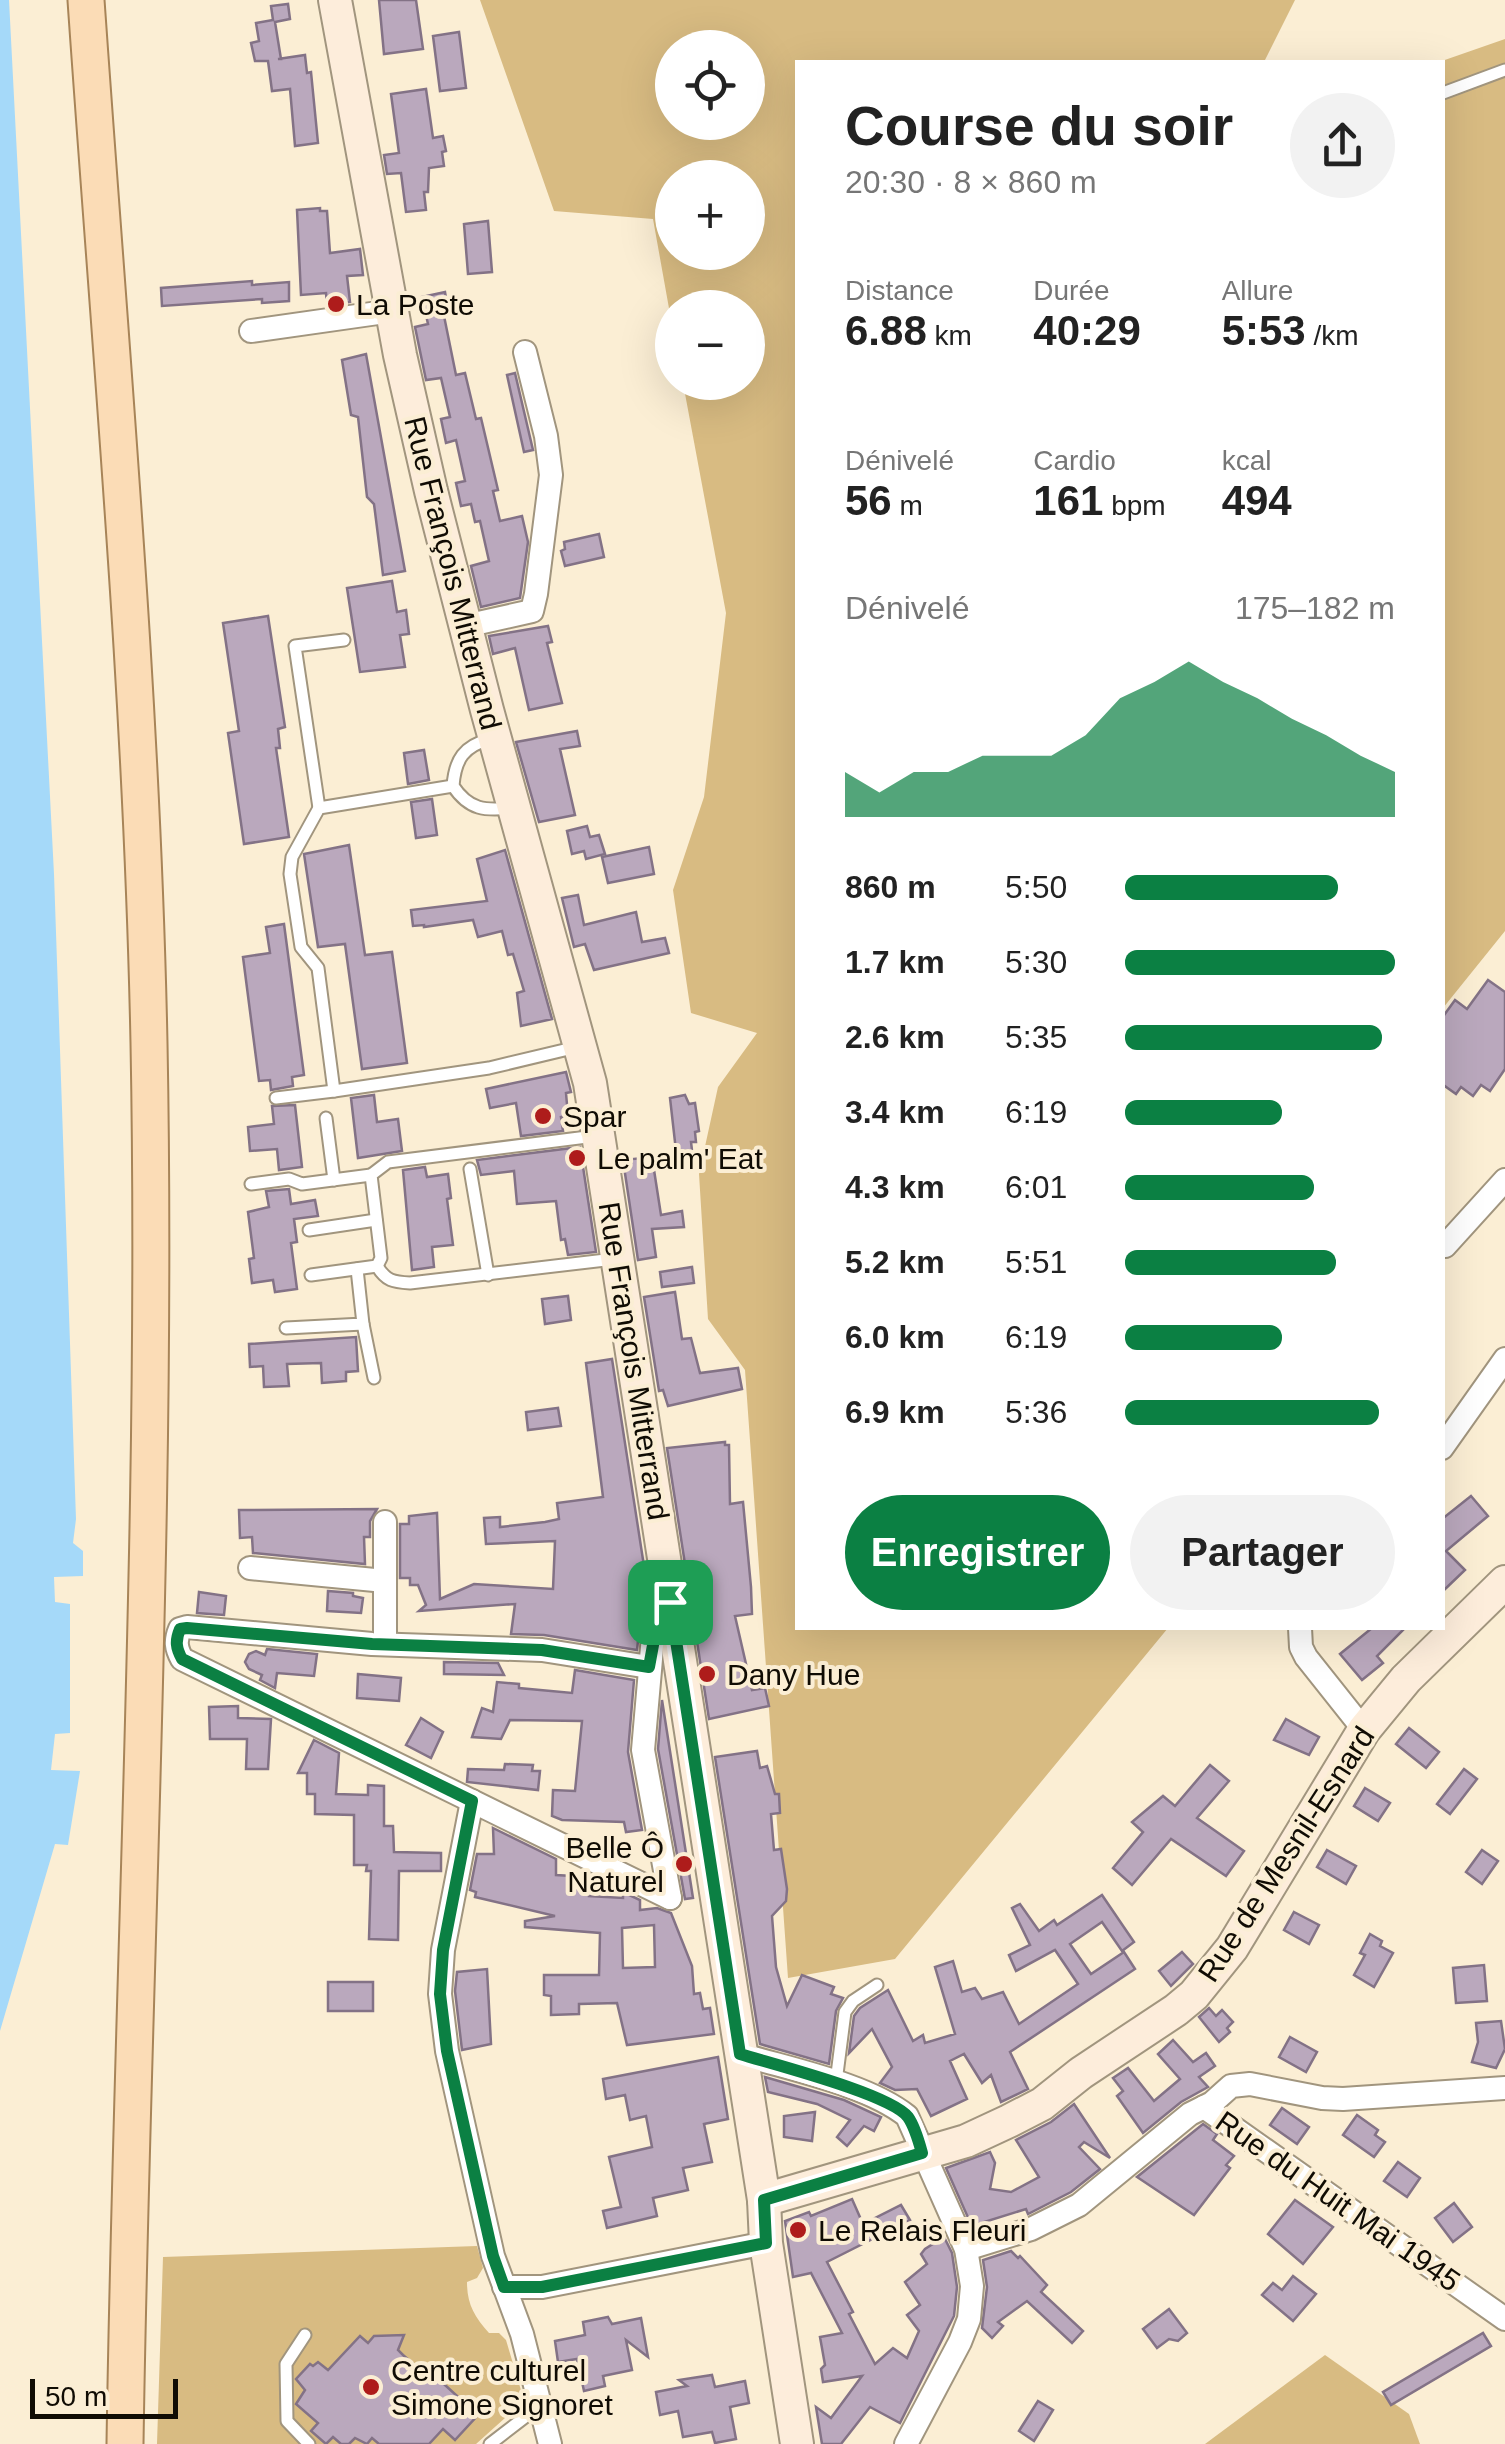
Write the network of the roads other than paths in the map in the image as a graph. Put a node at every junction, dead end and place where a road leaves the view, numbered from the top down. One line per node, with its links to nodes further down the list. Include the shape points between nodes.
1 (86, 0): 60 (main road, via 135,692 149,1044 151,1273)
2 (335, 0): 5 (street, Rue François Mitterrand)
3 (1505, 70): 4 (lane)
4 (1445, 94)
5 (392, 311): 6 (street); 8 (street, Rue François Mitterrand)
6 (251, 331)
7 (526, 352): 8 (street, via 552,475 536,594 532,611)
8 (465, 626): 10 (street, Rue François Mitterrand)
9 (344, 640): 12 (lane, via 295,646)
10 (494, 738): 11 (lane, via 460,756); 13 (street, Rue François Mitterrand)
11 (453, 786): 12 (lane); 13 (lane, via 470,806)
12 (318, 808): 15 (lane, via 290,874 301,947 318,968)
13 (514, 808): 14 (street, Rue François Mitterrand)
14 (581, 1046): 15 (lane, via 489,1068); 18 (street, Rue François Mitterrand)
15 (334, 1091): 16 (lane)
16 (276, 1098)
17 (326, 1118): 21 (lane)
18 (599, 1136): 20 (lane, via 388,1162); 27 (street, Rue François Mitterrand)
19 (470, 1169): 31 (lane)
20 (371, 1175): 21 (lane); 24 (lane)
21 (334, 1180): 23 (lane)
22 (1505, 1180): 26 (street)
23 (251, 1184)
24 (376, 1220): 25 (lane); 28 (lane)
25 (309, 1230)
26 (1445, 1246)
27 (618, 1258): 31 (lane); 41 (street, Rue François Mitterrand)
28 (377, 1266): 29 (lane); 31 (lane, via 393,1282)
29 (357, 1269): 30 (lane); 32 (lane)
30 (311, 1275)
31 (488, 1275)
32 (363, 1324): 33 (lane); 35 (lane)
33 (286, 1328)
34 (1505, 1359): 36 (street)
35 (374, 1378)
36 (1445, 1444)
37 (384, 1522): 39 (street)
38 (250, 1568): 39 (street)
39 (384, 1581): 43 (street)
40 (1505, 1582): 45 (street, Rue de Mesnil-Esnard)
41 (670, 1602): 44 (street, via 658,1618); 48 (street, Rue François Mitterrand)
42 (1300, 1630): 45 (street, via 1306,1657)
43 (385, 1644): 44 (street, via 542,1650); 46 (street, via 187,1628 180,1629 176,1648 182,1659)
44 (649, 1667): 46 (street, via 643,1750 670,1898)
45 (1364, 1730): 52 (street, Rue de Mesnil-Esnard, via 1232,1948 1194,1994 1042,2104 966,2141)
46 (472, 1801): 56 (street, via 440,1994 451,2070)
47 (877, 1985): 49 (lane, via 845,2012)
48 (740, 2054): 49 (street); 53 (street, Rue François Mitterrand)
49 (836, 2082): 52 (street, via 907,2116)
50 (1505, 2088): 51 (street, via 1344,2099 1250,2084 1232,2086)
51 (1204, 2107): 55 (street, Rue du Huit Mai 1945, via 1079,2206); 57 (street, Rue du Huit Mai 1945)
52 (922, 2153): 53 (street, Rue de Mesnil-Esnard); 55 (street)
53 (764, 2200): 54 (street, Rue François Mitterrand)
54 (766, 2243): 56 (street, via 542,2287); 64 (street, Rue François Mitterrand)
55 (966, 2249): 65 (street, via 969,2319)
56 (504, 2287): 59 (street)
57 (1505, 2320)
58 (305, 2335): 61 (lane, via 286,2364 287,2421)
59 (542, 2404): 62 (lane); 63 (street)
60 (125, 2444)
61 (309, 2444)
62 (490, 2444)
63 (550, 2444)
64 (796, 2444)
65 (906, 2444)

